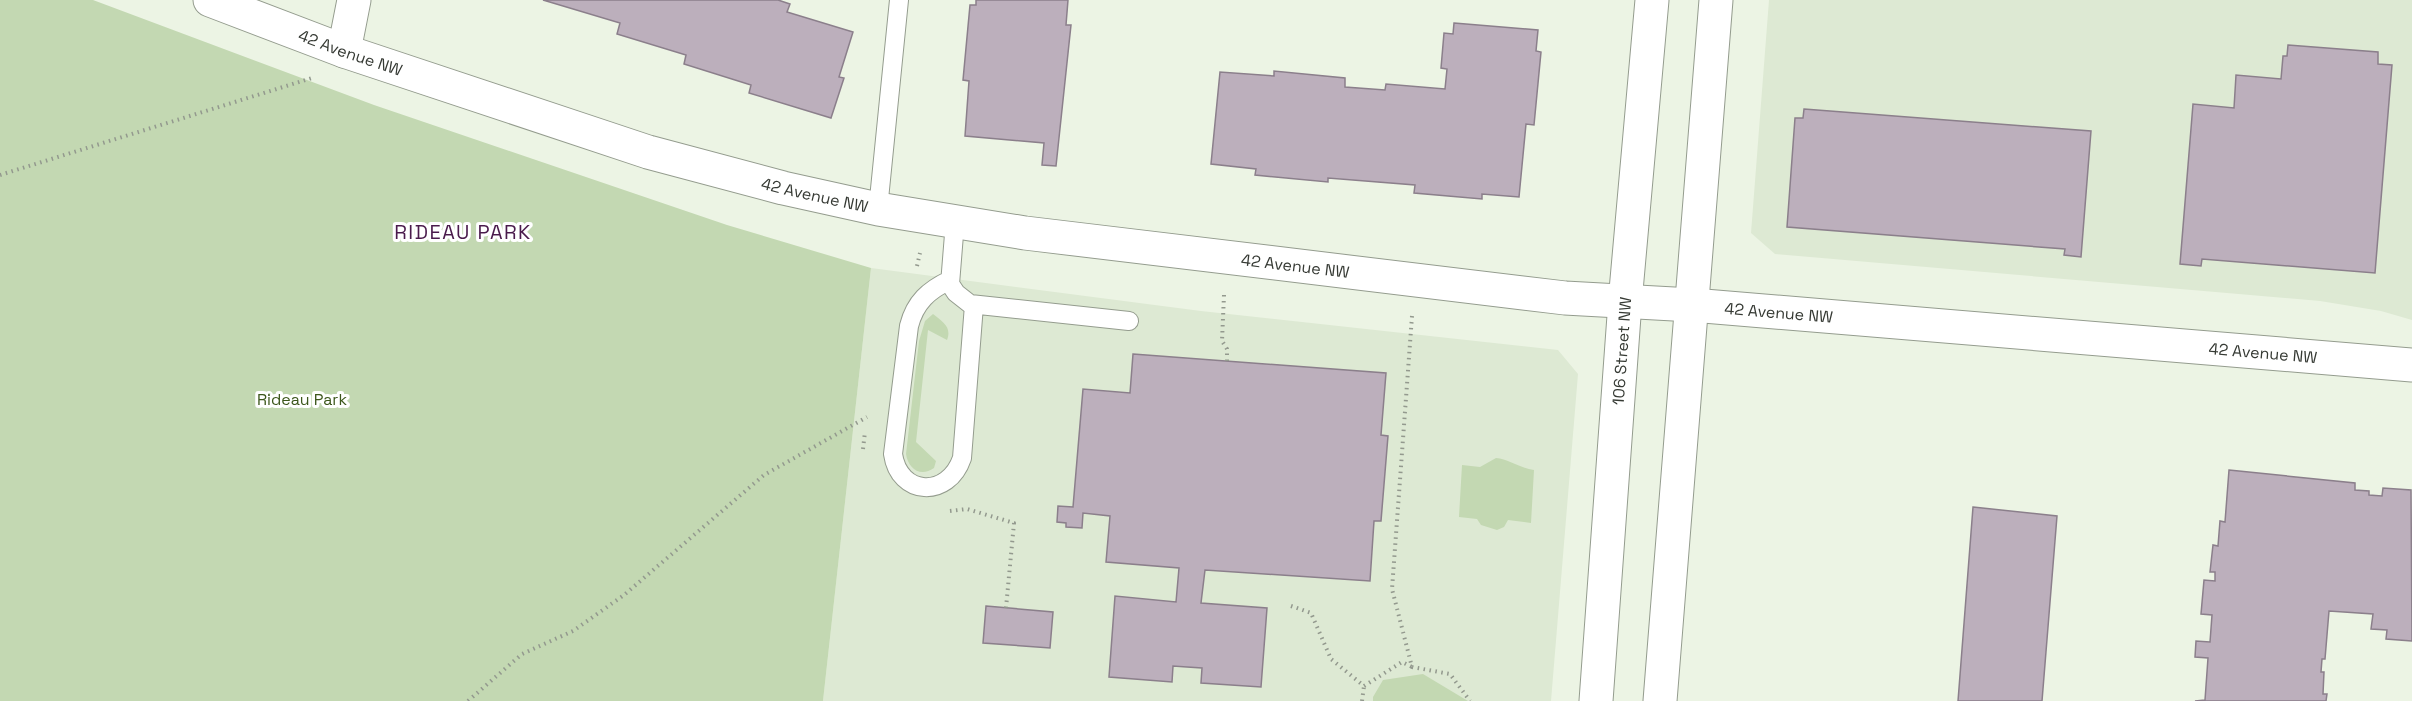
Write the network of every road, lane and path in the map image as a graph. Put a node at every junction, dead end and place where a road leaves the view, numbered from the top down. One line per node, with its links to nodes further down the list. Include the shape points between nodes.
1 (210, 0): 6 (street, 42 Avenue NW)
2 (354, 0): 6 (street)
3 (899, 0): 9 (lane)
4 (1652, 0): 13 (street, 106 Street NW)
5 (1716, 0): 15 (street)
6 (344, 51): 9 (street, 42 Avenue NW, via 648,152)
7 (321, 75): 8 (path)
8 (0, 176)
9 (878, 209): 10 (street, 42 Avenue NW)
10 (955, 222): 11 (lane); 13 (street, 42 Avenue NW)
11 (950, 280): 14 (lane, via 956,293); 14 (lane, via 921,300 913,310 909,326 893,454 895,467 904,479 916,485 942,485 952,479 962,458)
12 (1224, 295): 18 (path, via 1222,342 1227,349)
13 (1625, 302): 15 (street, 42 Avenue NW); 29 (street, 106 Street NW)
14 (974, 304): 17 (lane)
15 (1692, 305): 19 (street, 42 Avenue NW); 30 (street)
16 (1412, 316): 24 (path, via 1392,589)
17 (1129, 321)
18 (1227, 363)
19 (2412, 365)
20 (867, 417): 26 (path, via 764,475 624,595 573,631 522,654)
21 (967, 509): 23 (path, via 1014,523)
22 (1291, 606): 25 (path, via 1311,613 1331,659)
23 (1006, 608)
24 (1412, 667): 25 (path, via 1402,662); 28 (path, via 1450,674)
25 (1364, 686): 27 (path)
26 (468, 701)
27 (1362, 701)
28 (1470, 701)
29 (1596, 701)
30 (1660, 701)

